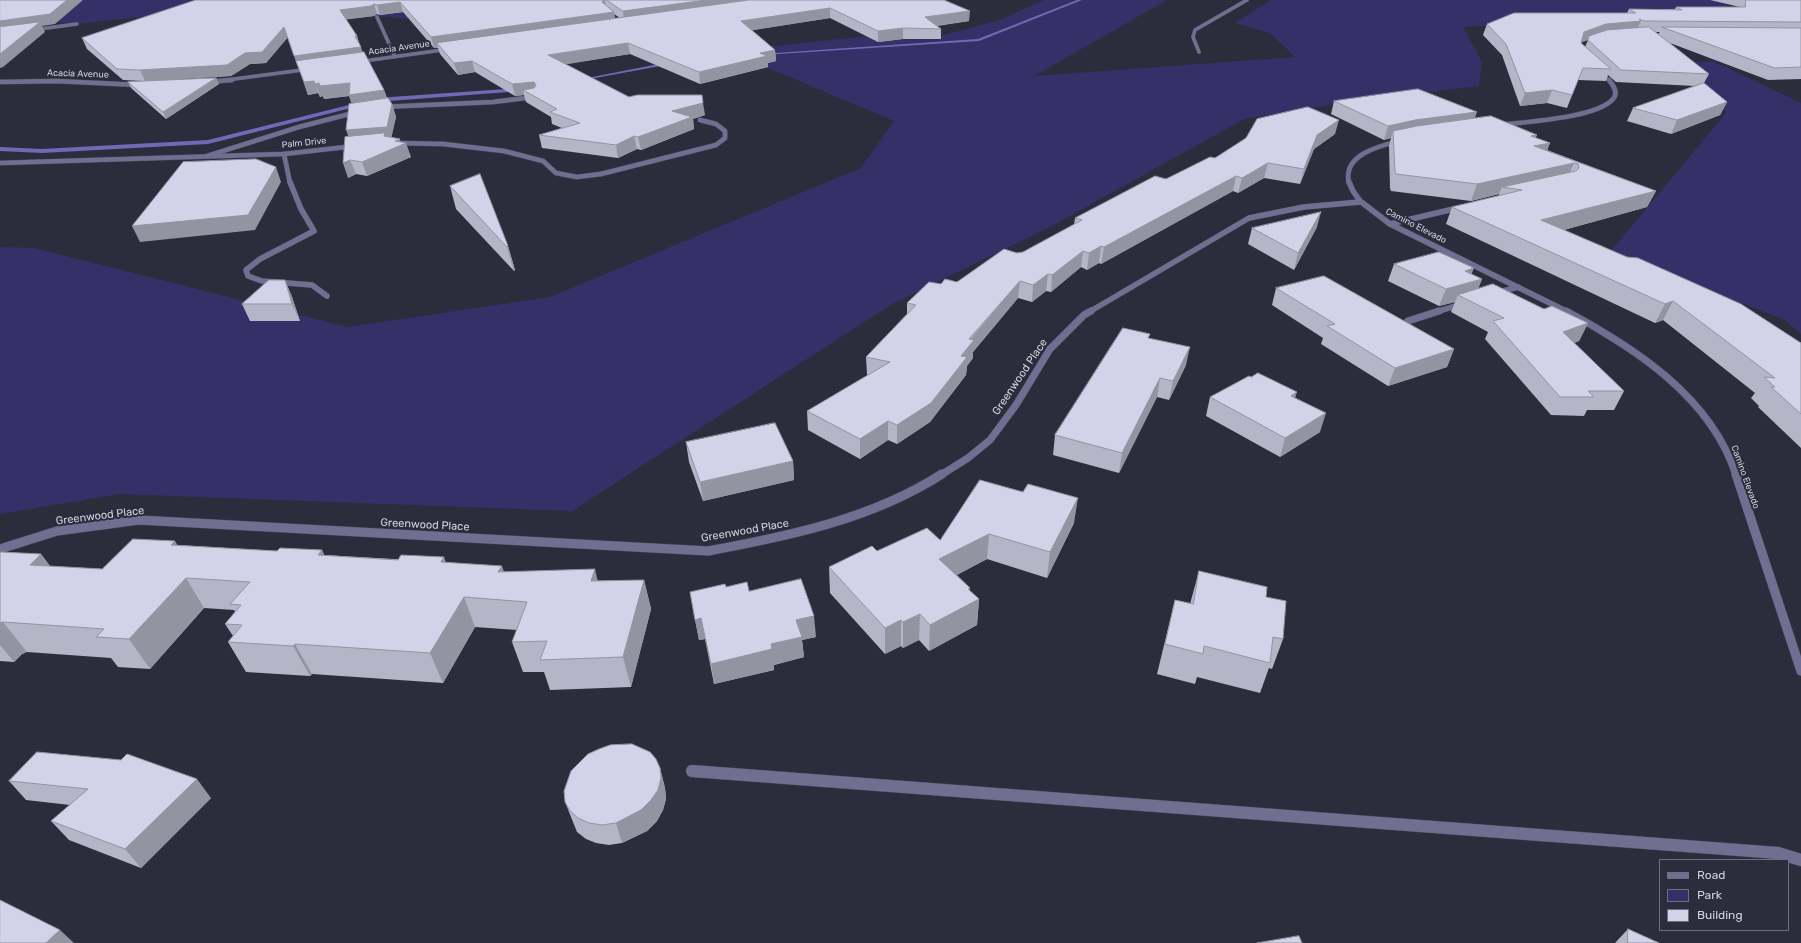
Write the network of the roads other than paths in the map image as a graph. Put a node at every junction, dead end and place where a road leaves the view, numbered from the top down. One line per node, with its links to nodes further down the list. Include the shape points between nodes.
1 (1247, 0): 6 (street, via 1195,30 1193,37)
2 (377, 17): 7 (street)
3 (77, 24): 4 (street)
4 (27, 30)
5 (454, 49): 7 (street, Acacia Avenue)
6 (1199, 52)
7 (395, 57): 8 (street, Acacia Avenue)
8 (351, 63)
9 (1593, 67): 18 (street, via 1616,89 1614,99 1609,103 1585,112)
10 (315, 68): 12 (street)
11 (0, 82): 13 (street, Acacia Avenue, via 55,81)
12 (204, 82)
13 (145, 85)
14 (536, 97): 15 (street, via 493,102 399,104)
15 (376, 108)
16 (361, 111): 23 (street)
17 (700, 120): 20 (street, via 716,124 725,131 725,138 716,145 601,174 577,177 556,174 543,162 504,151 443,144)
18 (1491, 126)
19 (1407, 140): 25 (street, Camino Elevado, via 1376,147 1353,163 1348,177 1349,185)
20 (393, 143)
21 (363, 145): 22 (street, Palm Drive)
22 (284, 154): 23 (street, Palm Drive); 29 (street, via 283,165 304,215 314,231 260,259 246,270 248,276 262,281 312,285)
23 (206, 156): 24 (street, Palm Drive)
24 (0, 163)
25 (1360, 202): 27 (street, Camino Elevado); 33 (street, Greenwood Place, via 1312,205 1272,211 1249,218 1084,315 1050,349 1016,405 990,440 968,458 918,488 866,512 779,538 708,551 139,520 57,531)
26 (1466, 206): 27 (street)
27 (1390, 224): 28 (street, Camino Elevado)
28 (1518, 286): 30 (street); 34 (street, Camino Elevado, via 1624,344 1670,379 1707,418 1731,459)
29 (327, 296)
30 (1489, 296)
31 (1467, 303): 32 (street)
32 (1408, 321)
33 (0, 549)
34 (1801, 671)
35 (692, 771): 36 (street, via 1778,854)
36 (1801, 860)

